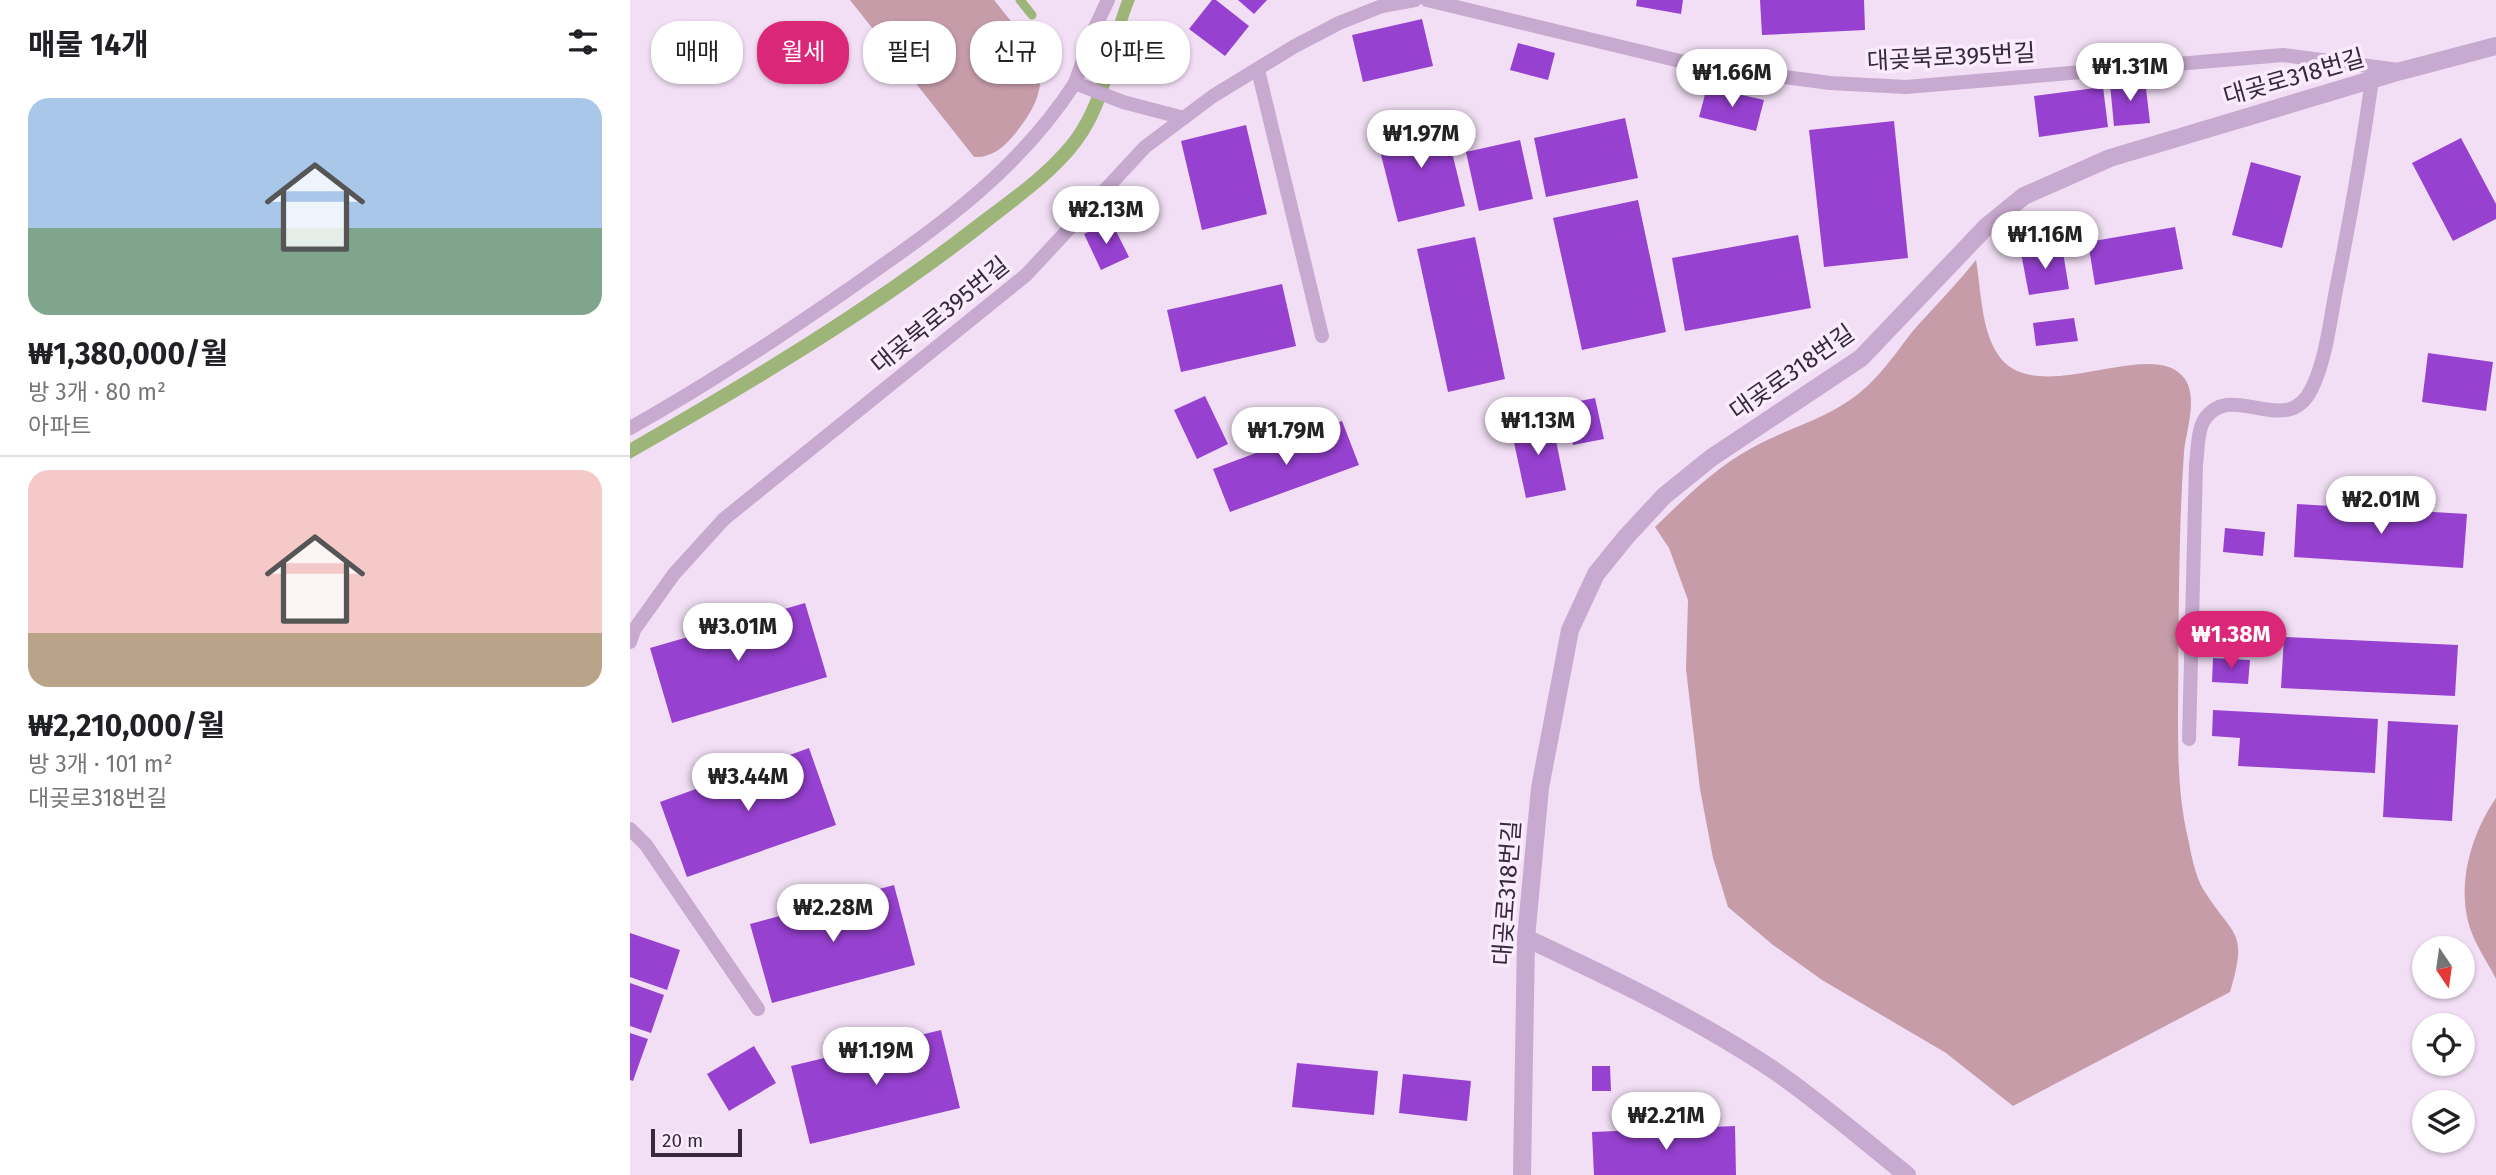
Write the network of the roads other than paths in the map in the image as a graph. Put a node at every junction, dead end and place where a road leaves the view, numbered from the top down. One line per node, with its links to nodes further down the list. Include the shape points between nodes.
1 (1108, 0): 8 (lane)
2 (1415, 0): 5 (lane, 대곶북로395번길, via 1382,6 1339,23)
3 (1427, 0): 6 (lane, 대곶북로395번길, via 1701,66 1830,83 1906,87 2283,55)
4 (2496, 46): 6 (street, 대곶로318번길)
5 (1258, 70): 9 (lane, 대곶북로395번길); 10 (lane)
6 (2401, 71): 7 (street, 대곶로318번길)
7 (2372, 80): 13 (lane, via 2341,265 2313,387 2303,404 2287,412 2229,404 2213,410 2202,424 2196,464); 15 (street, 대곶로318번길, via 2110,158 2024,196 1987,226 1861,358 1664,496 1596,575 1570,630 1540,788)
8 (1081, 85): 9 (lane); 11 (lane, via 991,185 911,246 790,330)
9 (1184, 118): 12 (lane, 대곶북로395번길, via 1145,147 1026,275 724,519 674,574)
10 (1322, 336)
11 (630, 428)
12 (630, 642)
13 (2189, 739)
14 (630, 829): 16 (lane, via 646,845)
15 (1526, 938): 17 (street, 대곶로318번길); 18 (street, via 1704,1027 1773,1070)
16 (758, 1009)
17 (1522, 1175)
18 (1907, 1175)

